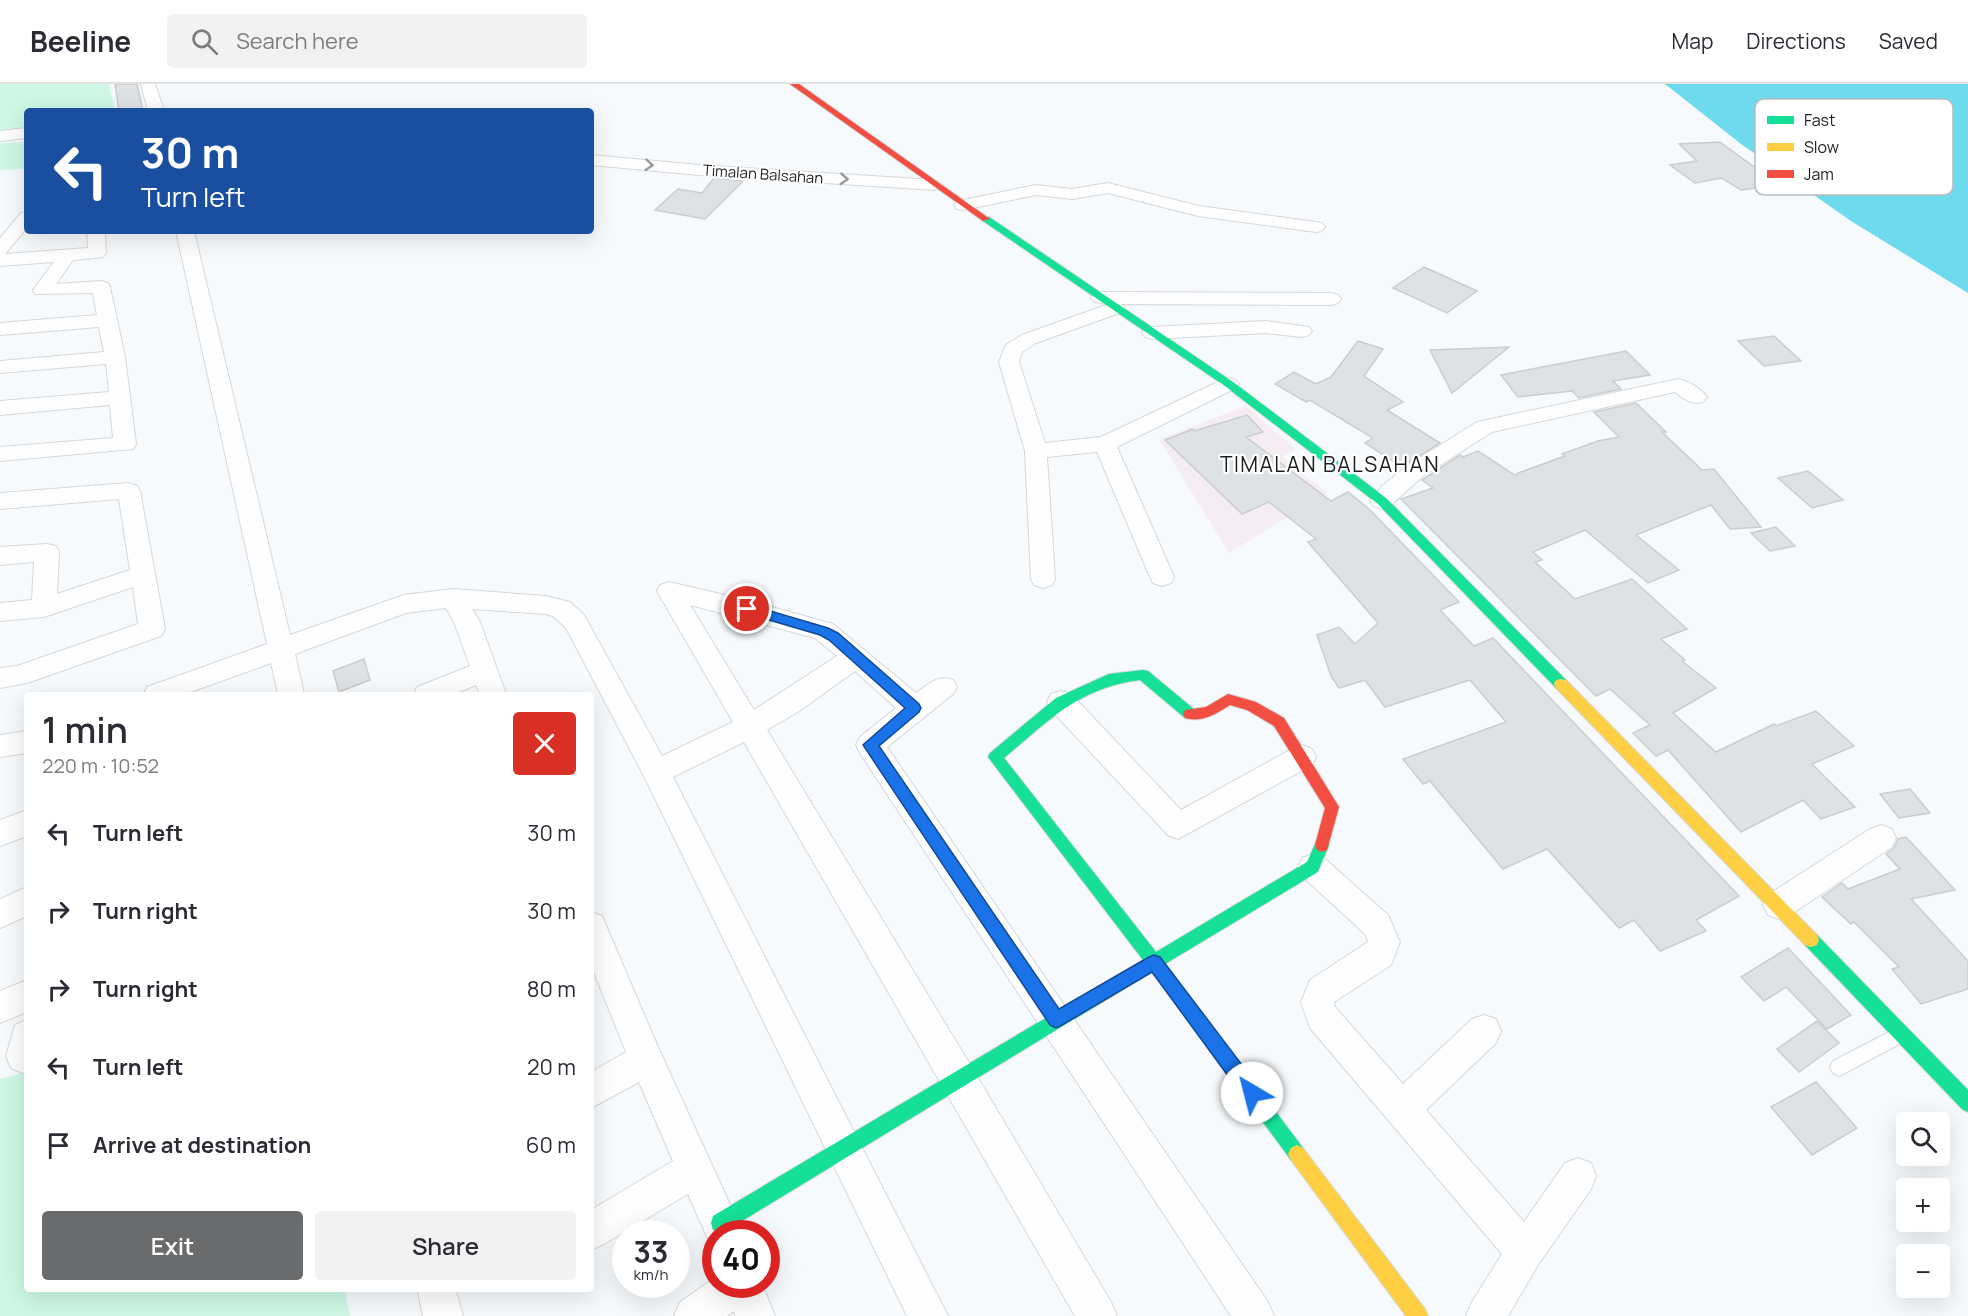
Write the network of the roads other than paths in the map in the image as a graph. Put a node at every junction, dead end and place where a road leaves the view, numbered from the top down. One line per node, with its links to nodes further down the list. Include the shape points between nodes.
1 (148, 84): 3 (street)
2 (794, 84): 7 (street)
3 (155, 108)
4 (24, 133): 5 (street)
5 (0, 136)
6 (594, 160): 7 (street, Timalan Balsahan, one-way to 7)
7 (935, 185): 8 (street)
8 (963, 205): 12 (street, via 1036,190 1072,194 1107,188 1198,211); 19 (street)
9 (24, 222): 11 (street)
10 (24, 223): 15 (street)
11 (0, 226)
12 (1316, 227)
13 (96, 234): 16 (street, via 97,253)
14 (186, 234): 42 (street)
15 (0, 250)
16 (68, 255): 17 (street); 20 (street, via 42,290 101,287)
17 (0, 260)
18 (1331, 299): 19 (street)
19 (1108, 303): 23 (street); 31 (street, via 1013,349 1009,362)
20 (106, 320): 21 (street); 24 (street)
21 (0, 329)
22 (1302, 332): 23 (street, via 1266,327)
23 (1152, 333): 26 (street)
24 (115, 357): 25 (street); 28 (street)
25 (0, 367)
26 (1229, 384): 30 (street); 34 (street)
27 (1696, 397): 34 (street, via 1678,385 1485,427 1391,489)
28 (118, 398): 29 (street); 32 (street, via 125,444)
29 (0, 408)
30 (1105, 444): 31 (street); 37 (street)
31 (1036, 451): 38 (street)
32 (0, 454)
33 (0, 501): 36 (street, via 129,491)
34 (1383, 501): 62 (street)
35 (0, 556): 40 (street, via 47,552)
36 (144, 574): 40 (street); 44 (street, via 152,629 18,676)
37 (1162, 577)
38 (1043, 579)
39 (453, 598): 42 (street, via 404,604); 45 (street, via 467,622); 56 (street, via 561,609 574,622)
40 (44, 608): 41 (street)
41 (0, 612)
42 (280, 649): 47 (street); 48 (street)
43 (855, 657): 51 (street); 52 (street); 52 (street, via 824,631 669,591)
44 (0, 678)
45 (489, 683): 49 (street)
46 (944, 687): 51 (street)
47 (167, 692)
48 (291, 692)
49 (438, 692)
50 (1061, 702): 55 (street, via 1114,678 1143,675 1191,715 1209,712 1228,699 1251,706 1279,722); 55 (street, via 1178,826); 65 (street, via 996,757)
51 (915, 708): 69 (street, via 870,745)
52 (749, 727): 56 (street); 74 (street)
53 (24, 742): 54 (street)
54 (0, 746)
55 (1302, 757): 60 (street, via 1332,807)
56 (656, 772): 78 (street)
57 (24, 824): 58 (street)
58 (0, 833)
59 (1881, 838): 62 (street)
60 (1312, 867): 65 (street); 77 (street, via 1377,925 1384,942 1380,954 1322,990 1317,1002 1322,1017)
61 (24, 902): 63 (street)
62 (1779, 905): 71 (street)
63 (0, 914)
64 (594, 940): 66 (street)
65 (1154, 962): 69 (street); 94 (street)
66 (599, 964): 72 (street)
67 (24, 997): 68 (street)
68 (0, 1008)
69 (1056, 1020): 74 (street); 93 (street)
70 (1484, 1031): 77 (street)
71 (1902, 1034): 73 (lane); 76 (street)
72 (646, 1059): 75 (street); 79 (street)
73 (1839, 1067)
74 (959, 1078): 78 (street); 92 (street)
75 (594, 1089)
76 (1968, 1103)
77 (1401, 1110): 84 (street)
78 (845, 1147): 82 (street); 91 (street)
79 (696, 1168): 81 (street); 83 (street)
80 (1578, 1176): 84 (street)
81 (719, 1220)
82 (734, 1220)
83 (594, 1229)
84 (1526, 1252): 95 (street)
85 (437, 1292): 88 (street)
86 (720, 1298): 89 (street)
87 (747, 1298): 90 (street)
88 (443, 1316)
89 (694, 1316)
90 (755, 1316)
91 (928, 1316)
92 (1097, 1316)
93 (1254, 1316)
94 (1418, 1316)
95 (1486, 1316)

